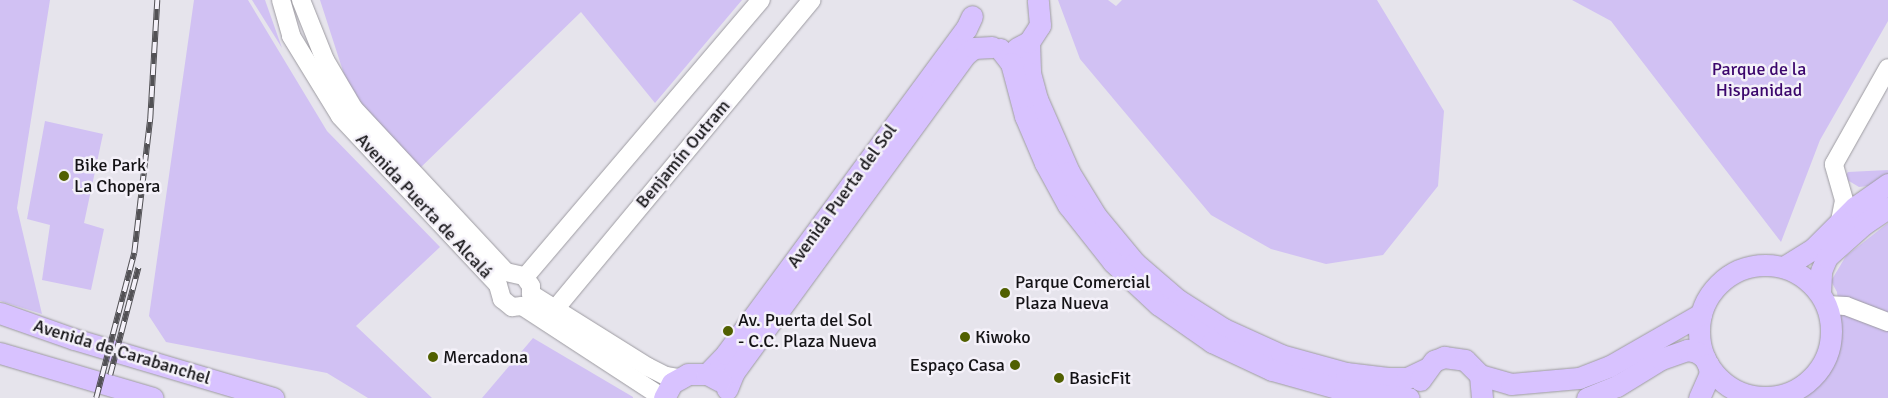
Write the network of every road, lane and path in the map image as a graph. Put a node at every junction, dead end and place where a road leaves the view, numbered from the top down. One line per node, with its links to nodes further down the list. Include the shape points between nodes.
1 (281, 0): 14 (street, Avenida Puerta de Alcalá, via 291,36 340,116)
2 (301, 0): 14 (street, Avenida Puerta de Alcalá, via 325,60 354,109)
3 (761, 0): 14 (street)
4 (812, 0): 17 (street, Benjamín Outram)
5 (1038, 0): 7 (main road, via 1040,25)
6 (974, 8): 8 (main road, via 978,34); 26 (main road, Avenida Puerta del Sol, via 966,29 726,354)
7 (1029, 42): 8 (main road, Avenida Puerta del Sol, via 1020,47); 25 (main road, via 1030,73 1037,99 1069,172 1096,216 1134,263 1178,300 1224,329 1290,358 1346,373 1388,378 1407,378)
8 (996, 48): 29 (main road, Avenida Puerta del Sol, via 974,48 966,54 734,372); 34 (main road, via 1011,63 1025,116 1068,205 1113,262 1159,305 1212,342 1272,370 1344,390)
9 (1888, 68): 10 (street, via 1834,164)
10 (1840, 183): 11 (street, via 1856,192); 12 (street, via 1844,200)
11 (1884, 195): 12 (main road); 15 (main road, via 1864,224 1827,257 1821,271)
12 (1840, 221): 13 (main road, via 1814,248)
13 (1784, 267): 15 (main road, via 1800,274); 19 (main road, via 1758,265 1733,273 1713,291)
14 (512, 280): 16 (street, Avenida Puerta de Alcalá, via 531,286); 16 (street, Avenida Puerta de Alcalá, via 499,294 507,305)
15 (1823, 299): 20 (street); 30 (main road, via 1831,324 1830,343 1824,362 1812,377 1797,389 1778,396)
16 (526, 300): 17 (street, Avenida Puerta de Alcalá); 33 (street, Avenida Puerta de Alcalá)
17 (556, 308): 28 (street, Avenida Puerta de Alcalá, via 654,370)
18 (0, 313): 32 (main road, Avenida de Carabanchel, via 74,339)
19 (1701, 314): 22 (main road, via 1700,337); 27 (main road, via 1610,366 1579,378 1511,384)
20 (1888, 322)
21 (0, 353): 24 (main road)
22 (1707, 361): 30 (main road); 37 (main road, via 1697,352 1678,353); 38 (main road, via 1710,373)
23 (0, 363): 24 (street)
24 (36, 365): 31 (main road)
25 (1426, 369): 27 (main road, via 1434,362 1455,357 1465,360); 35 (main road, via 1420,380)
26 (707, 374): 28 (main road); 29 (main road)
27 (1480, 375): 36 (main road)
28 (679, 378): 33 (main road)
29 (729, 393)
30 (1734, 394)
31 (153, 398)
32 (273, 398)
33 (664, 398)
34 (1409, 398)
35 (1421, 398)
36 (1482, 398)
37 (1587, 398)
38 (1699, 398)

